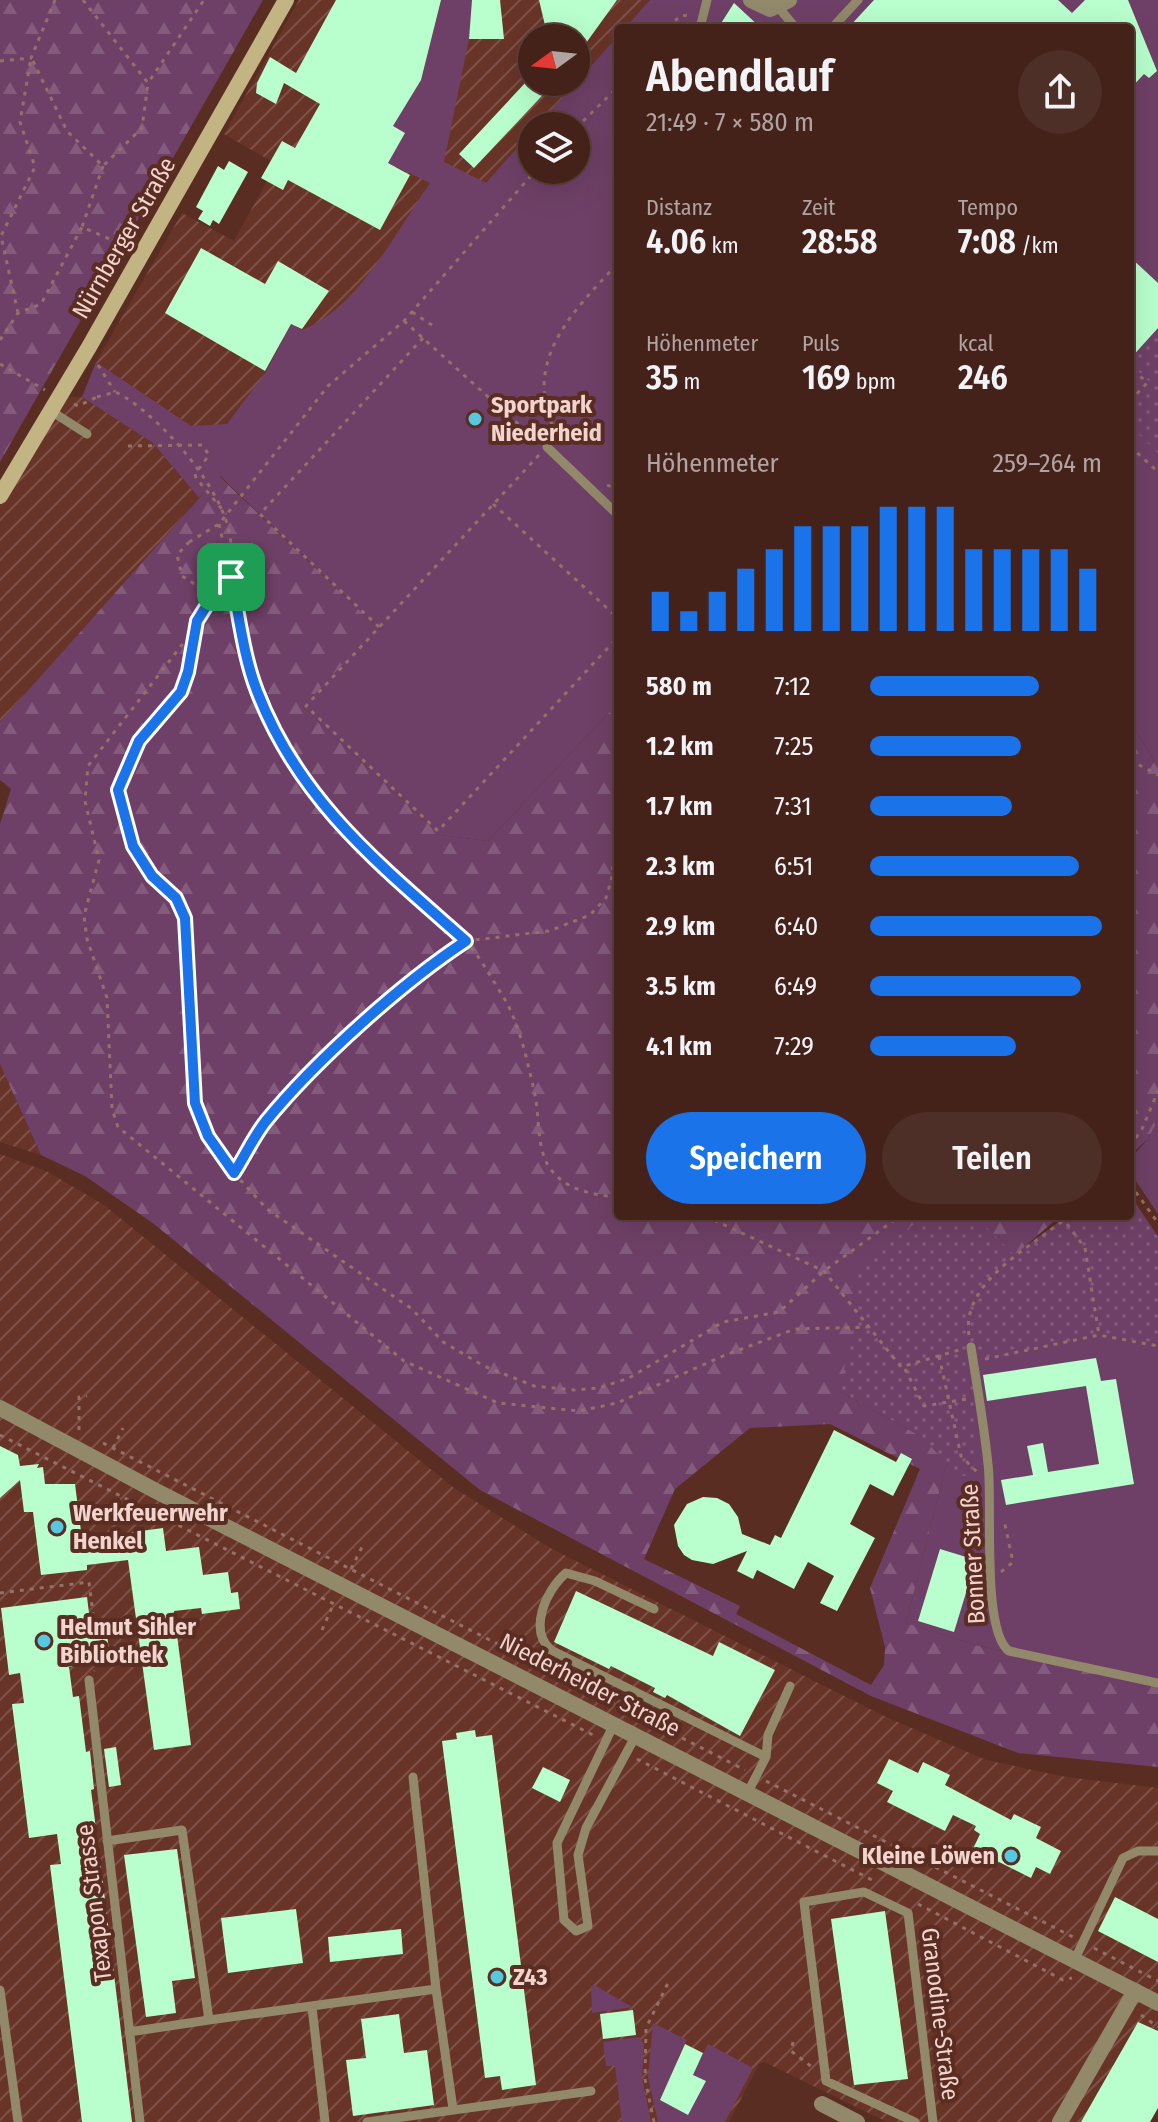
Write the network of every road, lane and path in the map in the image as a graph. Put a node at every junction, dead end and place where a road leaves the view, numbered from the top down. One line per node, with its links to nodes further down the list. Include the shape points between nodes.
1 (55, 0): 14 (path)
2 (83, 0): 16 (path)
3 (204, 0): 16 (path)
4 (286, 0): 31 (main road, Nürnberger Straße)
5 (707, 0): 9 (lane)
6 (751, 0): 8 (street, via 764,8)
7 (858, 0): 13 (lane)
8 (784, 4): 12 (lane)
9 (701, 16): 10 (path, via 680,16); 11 (lane)
10 (672, 24)
11 (700, 24)
12 (793, 24)
13 (836, 24)
14 (31, 58): 15 (path); 19 (path, via 67,131); 22 (path, via 20,122 35,167)
15 (0, 61)
16 (148, 83): 19 (path, via 142,128)
17 (614, 91): 18 (path)
18 (590, 114)
19 (103, 166): 21 (path)
20 (524, 184): 25 (path)
21 (82, 227): 23 (path); 26 (path, via 41,304)
22 (1, 236): 26 (path)
23 (124, 245)
24 (614, 267): 41 (path, via 564,323 547,365 548,412)
25 (412, 312): 27 (path); 28 (path)
26 (18, 313): 30 (path)
27 (404, 321): 29 (path); 48 (path, via 328,386)
28 (435, 327)
29 (423, 338): 46 (path, via 545,448); 52 (path, via 260,514)
30 (0, 340)
31 (89, 347): 34 (path); 36 (main road, Nürnberger Straße)
32 (0, 364): 36 (path)
33 (1136, 372): 35 (path, via 1147,383)
34 (115, 392): 36 (path, bridge, via 78,406); 49 (path, bridge, via 168,430 208,482 229,540 229,561 222,577 205,586 183,578 177,558 189,542)
35 (1134, 397)
36 (55, 404): 37 (lane); 45 (main road, Nürnberger Straße)
37 (87, 434)
38 (128, 446): 48 (path, via 202,445 209,455 196,478)
39 (547, 447): 47 (lane)
40 (1134, 450): 42 (path)
41 (567, 452)
42 (1158, 472)
43 (605, 484): 44 (path)
44 (614, 488)
45 (0, 496)
46 (493, 504): 51 (path); 52 (path)
47 (614, 511)
48 (226, 514): 49 (path)
49 (219, 524): 50 (path)
50 (231, 577): 53 (path); 58 (path, via 255,687 306,786 361,849)
51 (614, 614)
52 (379, 627): 54 (path, via 306,706 438,831)
53 (195, 628): 61 (path, via 181,692 139,741 118,790 133,846 152,876 176,898 185,918 195,1103 208,1136); 70 (path, via 88,766 85,801 99,860 84,916 107,998 112,1109 118,1127 404,1361 498,1403 579,1411 617,1403 795,1329)
54 (614, 641)
55 (1134, 762): 56 (path)
56 (1158, 775)
57 (614, 853): 58 (path, via 606,898 590,915 549,931)
58 (466, 941): 61 (path, via 433,963 291,1092); 63 (path, via 508,1005 551,1170 590,1194)
59 (1158, 1091): 60 (path)
60 (1134, 1140)
61 (234, 1173): 69 (path, via 267,1209 412,1309 443,1342 534,1386 599,1388 629,1378 723,1322 779,1312)
62 (1134, 1190): 68 (path)
63 (614, 1197)
64 (714, 1220): 69 (path)
65 (894, 1220): 69 (path)
66 (1064, 1220): 73 (path, via 984,1285 969,1308)
67 (1067, 1220): 71 (path, via 1085,1248)
68 (1158, 1223)
69 (824, 1271): 70 (path)
70 (870, 1327): 76 (path, via 895,1364)
71 (1099, 1335): 72 (path); 75 (path)
72 (1158, 1346)
73 (971, 1347): 74 (path); 75 (lane, Bonner Straße)
74 (939, 1356): 76 (path); 79 (path)
75 (973, 1362): 78 (lane, Bonner Straße)
76 (904, 1367): 79 (path, via 924,1406)
77 (87, 1396): 81 (path, via 79,1397 79,1430)
78 (978, 1397): 79 (path); 86 (lane, Bonner Straße)
79 (950, 1402): 86 (path, via 961,1456)
80 (0, 1408): 99 (street, Niederheider Straße)
81 (66, 1423)
82 (123, 1428): 85 (path)
83 (0, 1435): 87 (path)
84 (93, 1437): 85 (path)
85 (113, 1448): 90 (path)
86 (989, 1479): 88 (lane, Bonner Straße)
87 (146, 1509)
88 (990, 1522): 91 (lane, Bonner Straße); 91 (path, via 1007,1521 1013,1562)
89 (362, 1547): 90 (path)
90 (350, 1570): 102 (path)
91 (991, 1577): 97 (lane, Bonner Straße, via 1001,1646)
92 (0, 1593): 96 (path, via 89,1582 99,1662)
93 (333, 1605): 95 (path)
94 (654, 1609): 101 (lane, via 566,1573 541,1612 539,1629 551,1650)
95 (322, 1630)
96 (89, 1680): 105 (lane, Texapon Strasse)
97 (1158, 1683)
98 (790, 1686): 101 (lane, via 768,1735)
99 (614, 1724): 100 (street, Niederheider Straße); 100 (lane, via 557,1843 564,1920 576,1931 588,1926 578,1855 586,1828)
100 (636, 1735): 104 (street, Niederheider Straße)
101 (766, 1757): 102 (lane)
102 (756, 1776): 104 (lane); 107 (path)
103 (413, 1777): 111 (lane)
104 (748, 1792): 108 (street, Niederheider Straße)
105 (107, 1841): 117 (lane, via 182,1830); 119 (lane, Texapon Strasse)
106 (1158, 1851): 107 (lane, via 1123,1858)
107 (1083, 1943): 108 (lane); 110 (path)
108 (1075, 1959): 113 (street, Niederheider Straße)
109 (669, 1981): 129 (path, via 646,2028 645,2079)
110 (1158, 1981)
111 (436, 1989): 115 (lane); 124 (lane)
112 (0, 1990): 125 (lane)
113 (1135, 1991): 114 (street, Niederheider Straße); 133 (street)
114 (1158, 2003)
115 (312, 2007): 117 (lane); 127 (lane)
116 (1139, 2014): 118 (path)
117 (209, 2020): 119 (lane)
118 (1158, 2027)
119 (129, 2032): 126 (lane, Texapon Strasse)
120 (793, 2042): 121 (path, via 791,2051)
121 (803, 2057)
122 (591, 2091): 124 (lane)
123 (822, 2104): 130 (street)
124 (453, 2109): 128 (lane)
125 (18, 2122)
126 (140, 2122)
127 (325, 2122)
128 (367, 2122)
129 (654, 2122)
130 (857, 2122)
131 (915, 2122): 132 (lane, Granodine-Straße, via 826,2081 804,1902 864,1892 908,1913)
132 (933, 2122)
133 (1060, 2122)

